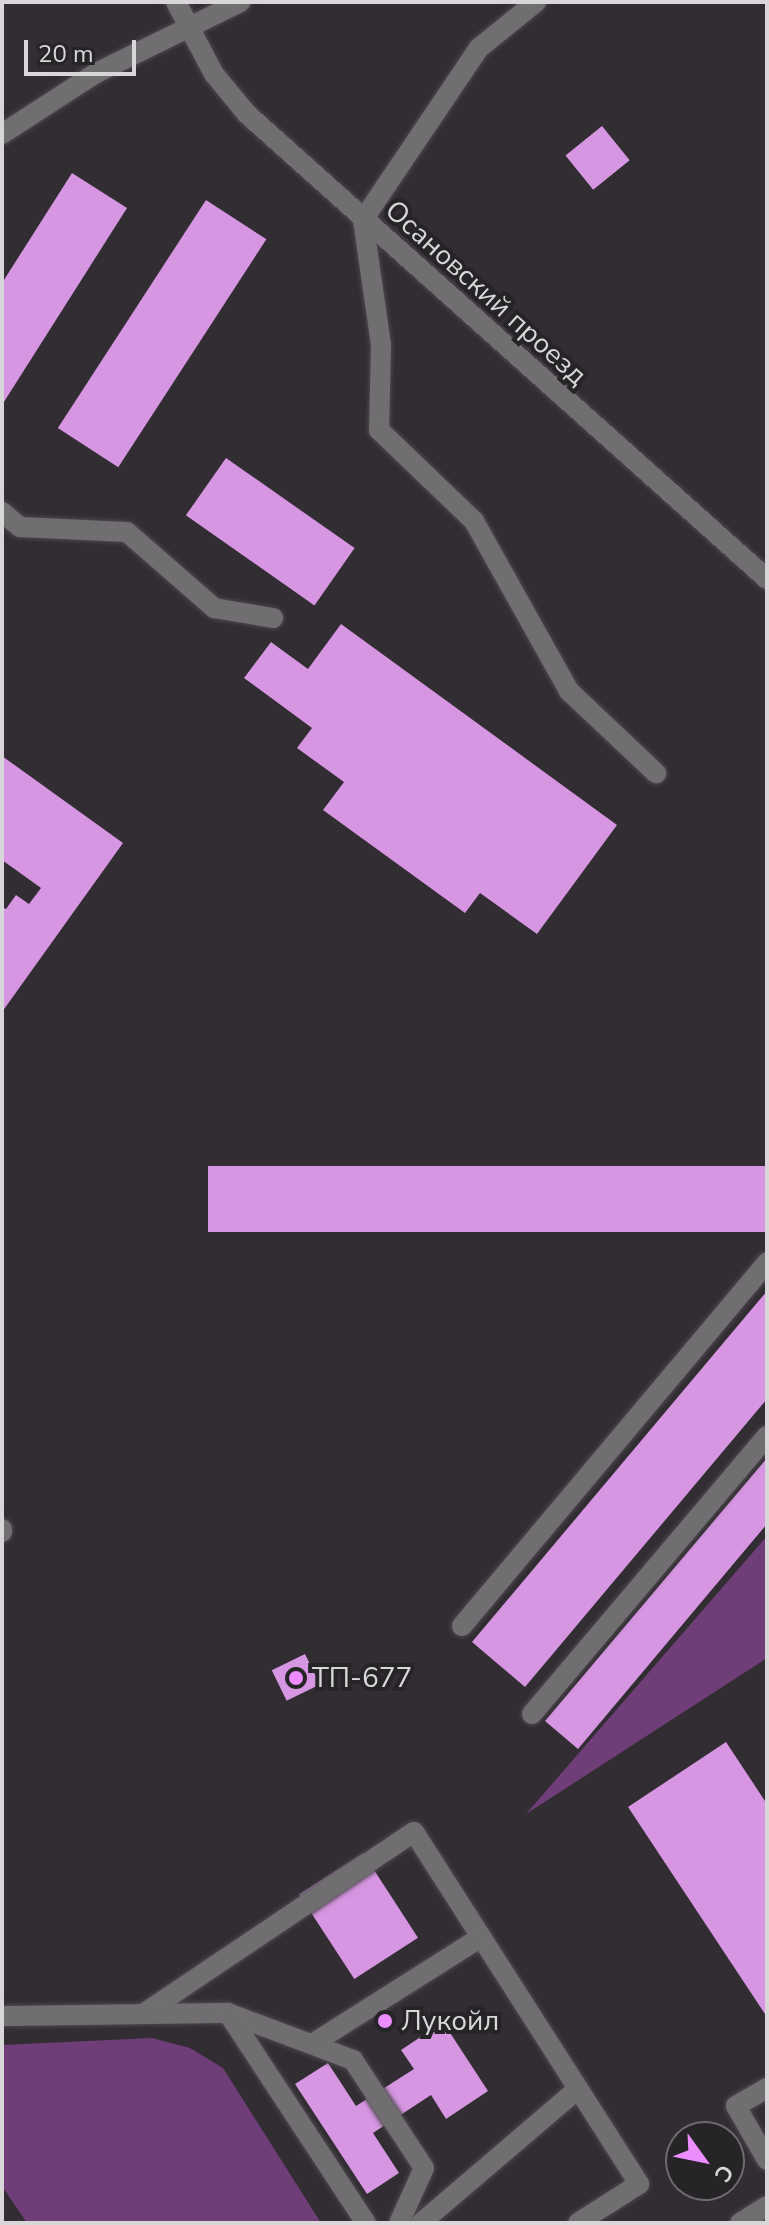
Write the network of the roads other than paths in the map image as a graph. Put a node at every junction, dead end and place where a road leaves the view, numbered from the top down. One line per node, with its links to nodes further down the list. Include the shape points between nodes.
1 (176, 2): 4 (street, Осановский проезд)
2 (240, 2): 4 (street)
3 (536, 2): 6 (street, via 479,48)
4 (189, 29): 5 (street, via 96,73); 6 (street, Осановский проезд, via 214,74 247,114)
5 (2, 134)
6 (363, 220): 8 (street, Осановский проезд); 10 (street, via 381,345 379,430 474,521 569,691)
7 (2, 512): 9 (street, via 20,527 127,532 214,608)
8 (767, 579)
9 (273, 618)
10 (656, 773)
11 (767, 1262): 13 (street)
12 (767, 1436): 14 (street)
13 (462, 1626)
14 (532, 1714)
15 (481, 1937): 17 (street, via 414,1832); 19 (street); 21 (street)
16 (228, 2013): 17 (street); 19 (street); 24 (street)
17 (143, 2014): 18 (street)
18 (2, 2016)
19 (312, 2044): 25 (street, via 353,2060 424,2168)
20 (767, 2088): 22 (street, via 736,2106)
21 (578, 2089): 26 (street); 27 (street, via 639,2184)
22 (767, 2160)
23 (767, 2206): 28 (street)
24 (366, 2223)
25 (399, 2223)
26 (421, 2223)
27 (578, 2223)
28 (740, 2223)

